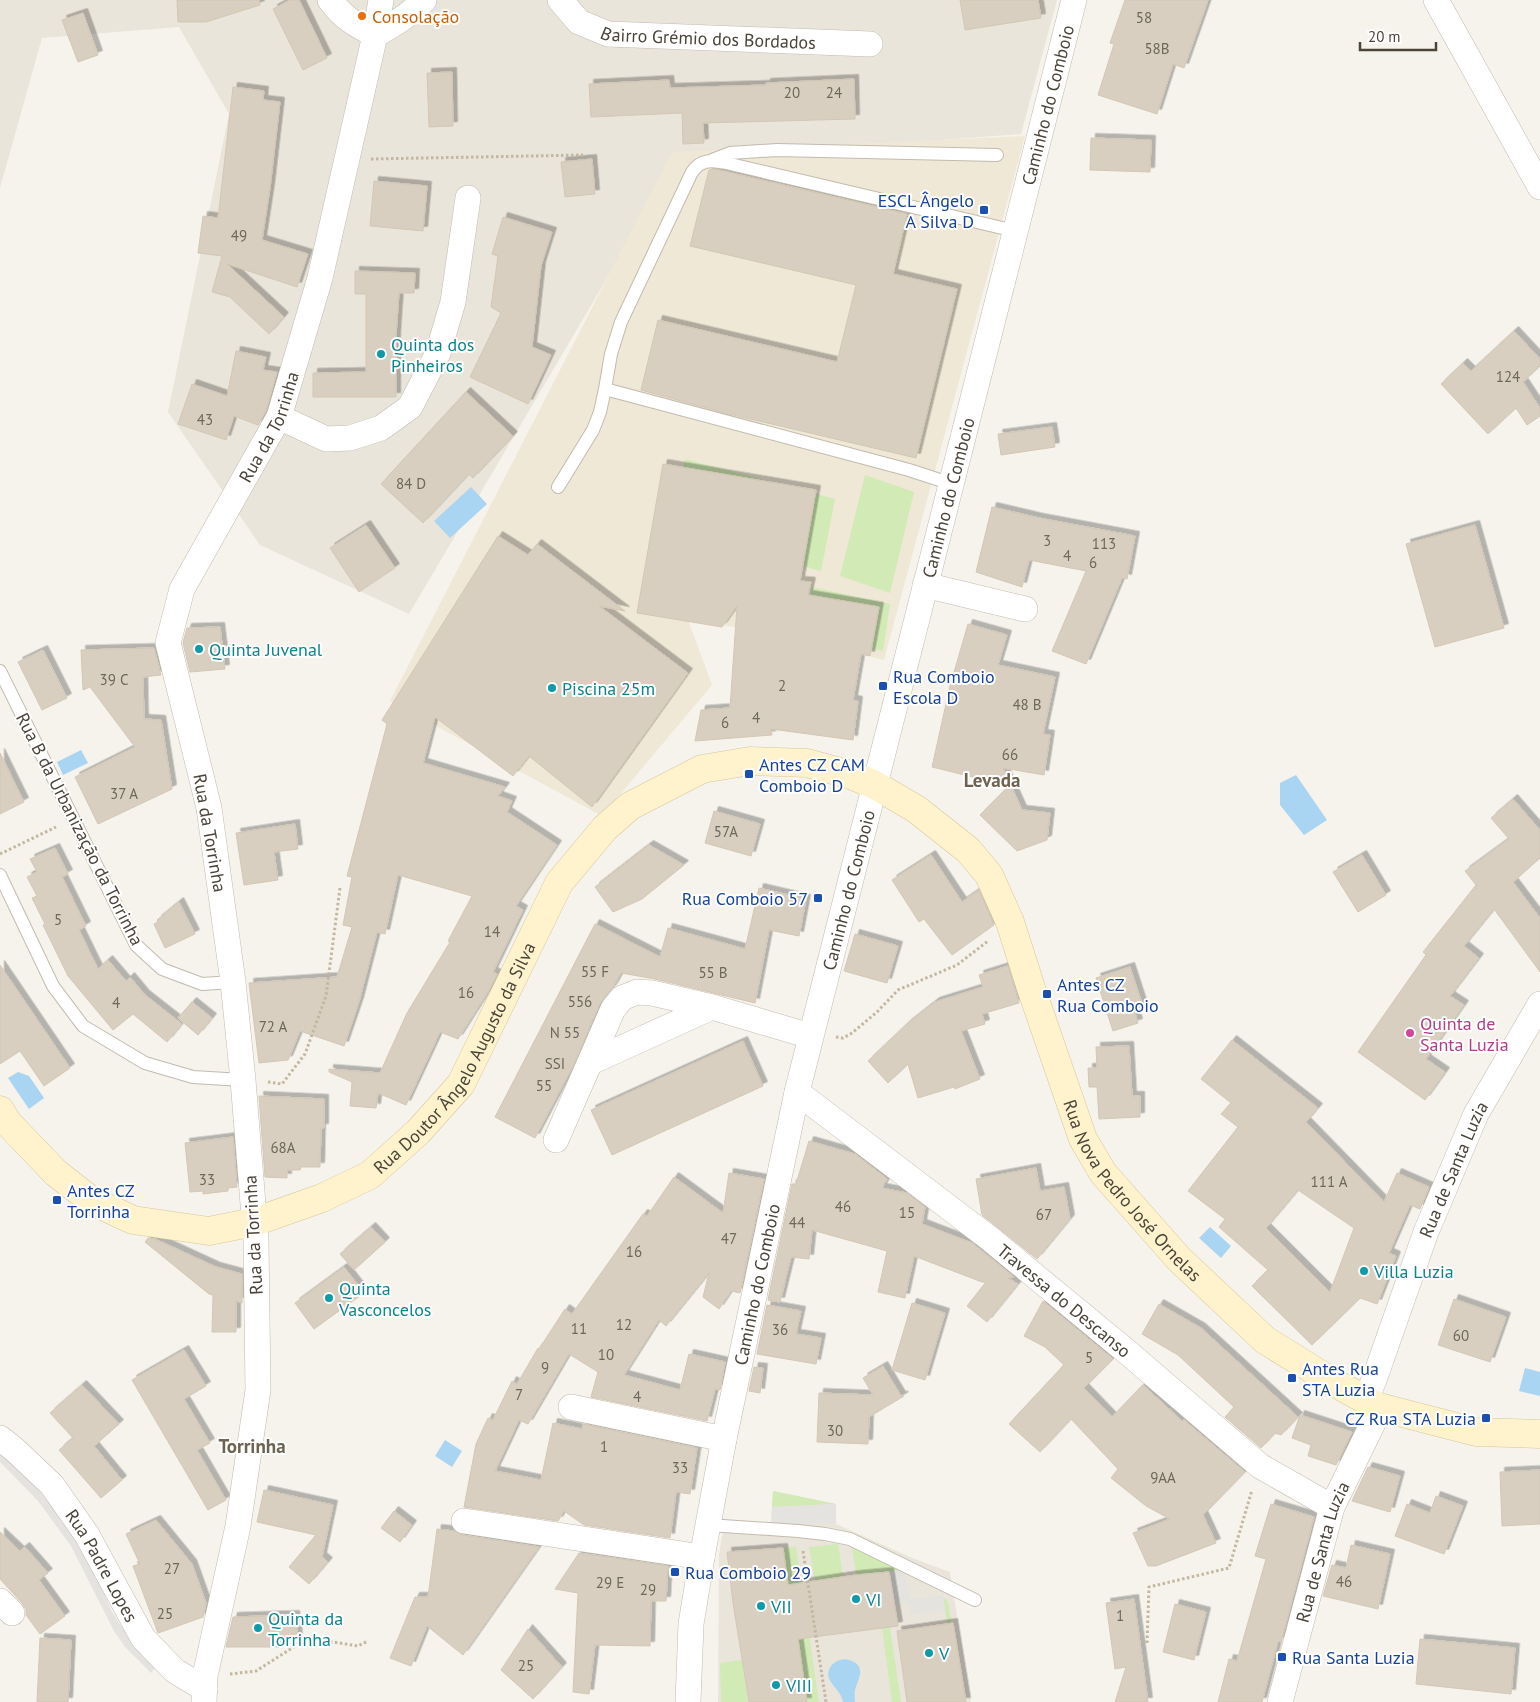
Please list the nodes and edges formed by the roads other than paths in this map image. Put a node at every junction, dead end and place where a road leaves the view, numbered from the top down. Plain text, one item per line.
1 (330, 0) edge
2 (381, 0) edge
3 (424, 0) edge
4 (560, 0) edge
5 (1074, 0) edge
6 (1436, 0) edge
7 (375, 35) junction
8 (870, 44) dead end
9 (997, 155) dead end
10 (712, 160) junction
11 (1540, 187) edge
12 (468, 198) dead end
13 (1015, 231) junction
14 (606, 389) junction
15 (279, 417) junction
16 (952, 484) junction
17 (558, 487) dead end
18 (925, 585) junction
19 (1025, 609) dead end
20 (0, 671) edge
21 (875, 785) junction
22 (0, 875) edge
23 (233, 982) junction
24 (1540, 1004) edge
25 (712, 1007) junction
26 (810, 1036) junction
27 (591, 1062) junction
28 (243, 1080) junction
29 (797, 1092) junction
30 (0, 1110) edge
31 (556, 1140) dead end
32 (254, 1222) junction
33 (1372, 1404) junction
34 (571, 1407) dead end
35 (1540, 1434) edge
36 (0, 1438) edge
37 (724, 1439) junction
38 (1332, 1507) junction
39 (464, 1521) dead end
40 (708, 1525) junction
41 (702, 1557) junction
42 (975, 1600) dead end
43 (204, 1689) edge
44 (688, 1702) edge
45 (1280, 1702) edge

1 - 7 street
2 - 7 street, Rua da Torrinha
3 - 7 street
4 - 8 street, Bairro Grémio dos Bordados
5 - 13 street, Caminho do Comboio
6 - 11 street
7 - 15 street, Rua da Torrinha
9 - 10 lane
10 - 13 lane
10 - 14 lane
12 - 15 street
13 - 16 street, Caminho do Comboio
14 - 16 lane
14 - 17 lane
15 - 23 street, Rua da Torrinha
16 - 18 street, Caminho do Comboio
18 - 19 street
18 - 21 street, Caminho do Comboio
20 - 23 lane, Rua B da Urbanização da Torrinha
21 - 26 street, Caminho do Comboio
21 - 32 street, Rua Doutor Ângelo Augusto da Silva
21 - 33 street, Rua Nova Pedro José Ornelas
22 - 28 lane
23 - 28 street, Rua da Torrinha
24 - 33 street, Rua de Santa Luzia
25 - 26 street
25 - 27 street
25 - 27 street
26 - 29 street, Caminho do Comboio
27 - 31 street
28 - 32 street, Rua da Torrinha
29 - 37 street, Caminho do Comboio
29 - 38 street, Travessa do Descanso
30 - 32 street, Rua Doutor Ângelo Augusto da Silva
32 - 43 street, Rua da Torrinha
33 - 35 street, Rua Nova Pedro José Ornelas
33 - 38 street, Rua de Santa Luzia
34 - 37 street
36 - 43 street, Rua Padre Lopes
37 - 40 street, Caminho do Comboio
38 - 45 street, Rua de Santa Luzia
39 - 41 street
40 - 41 street, Caminho do Comboio
40 - 42 lane
41 - 44 street, Caminho do Comboio

